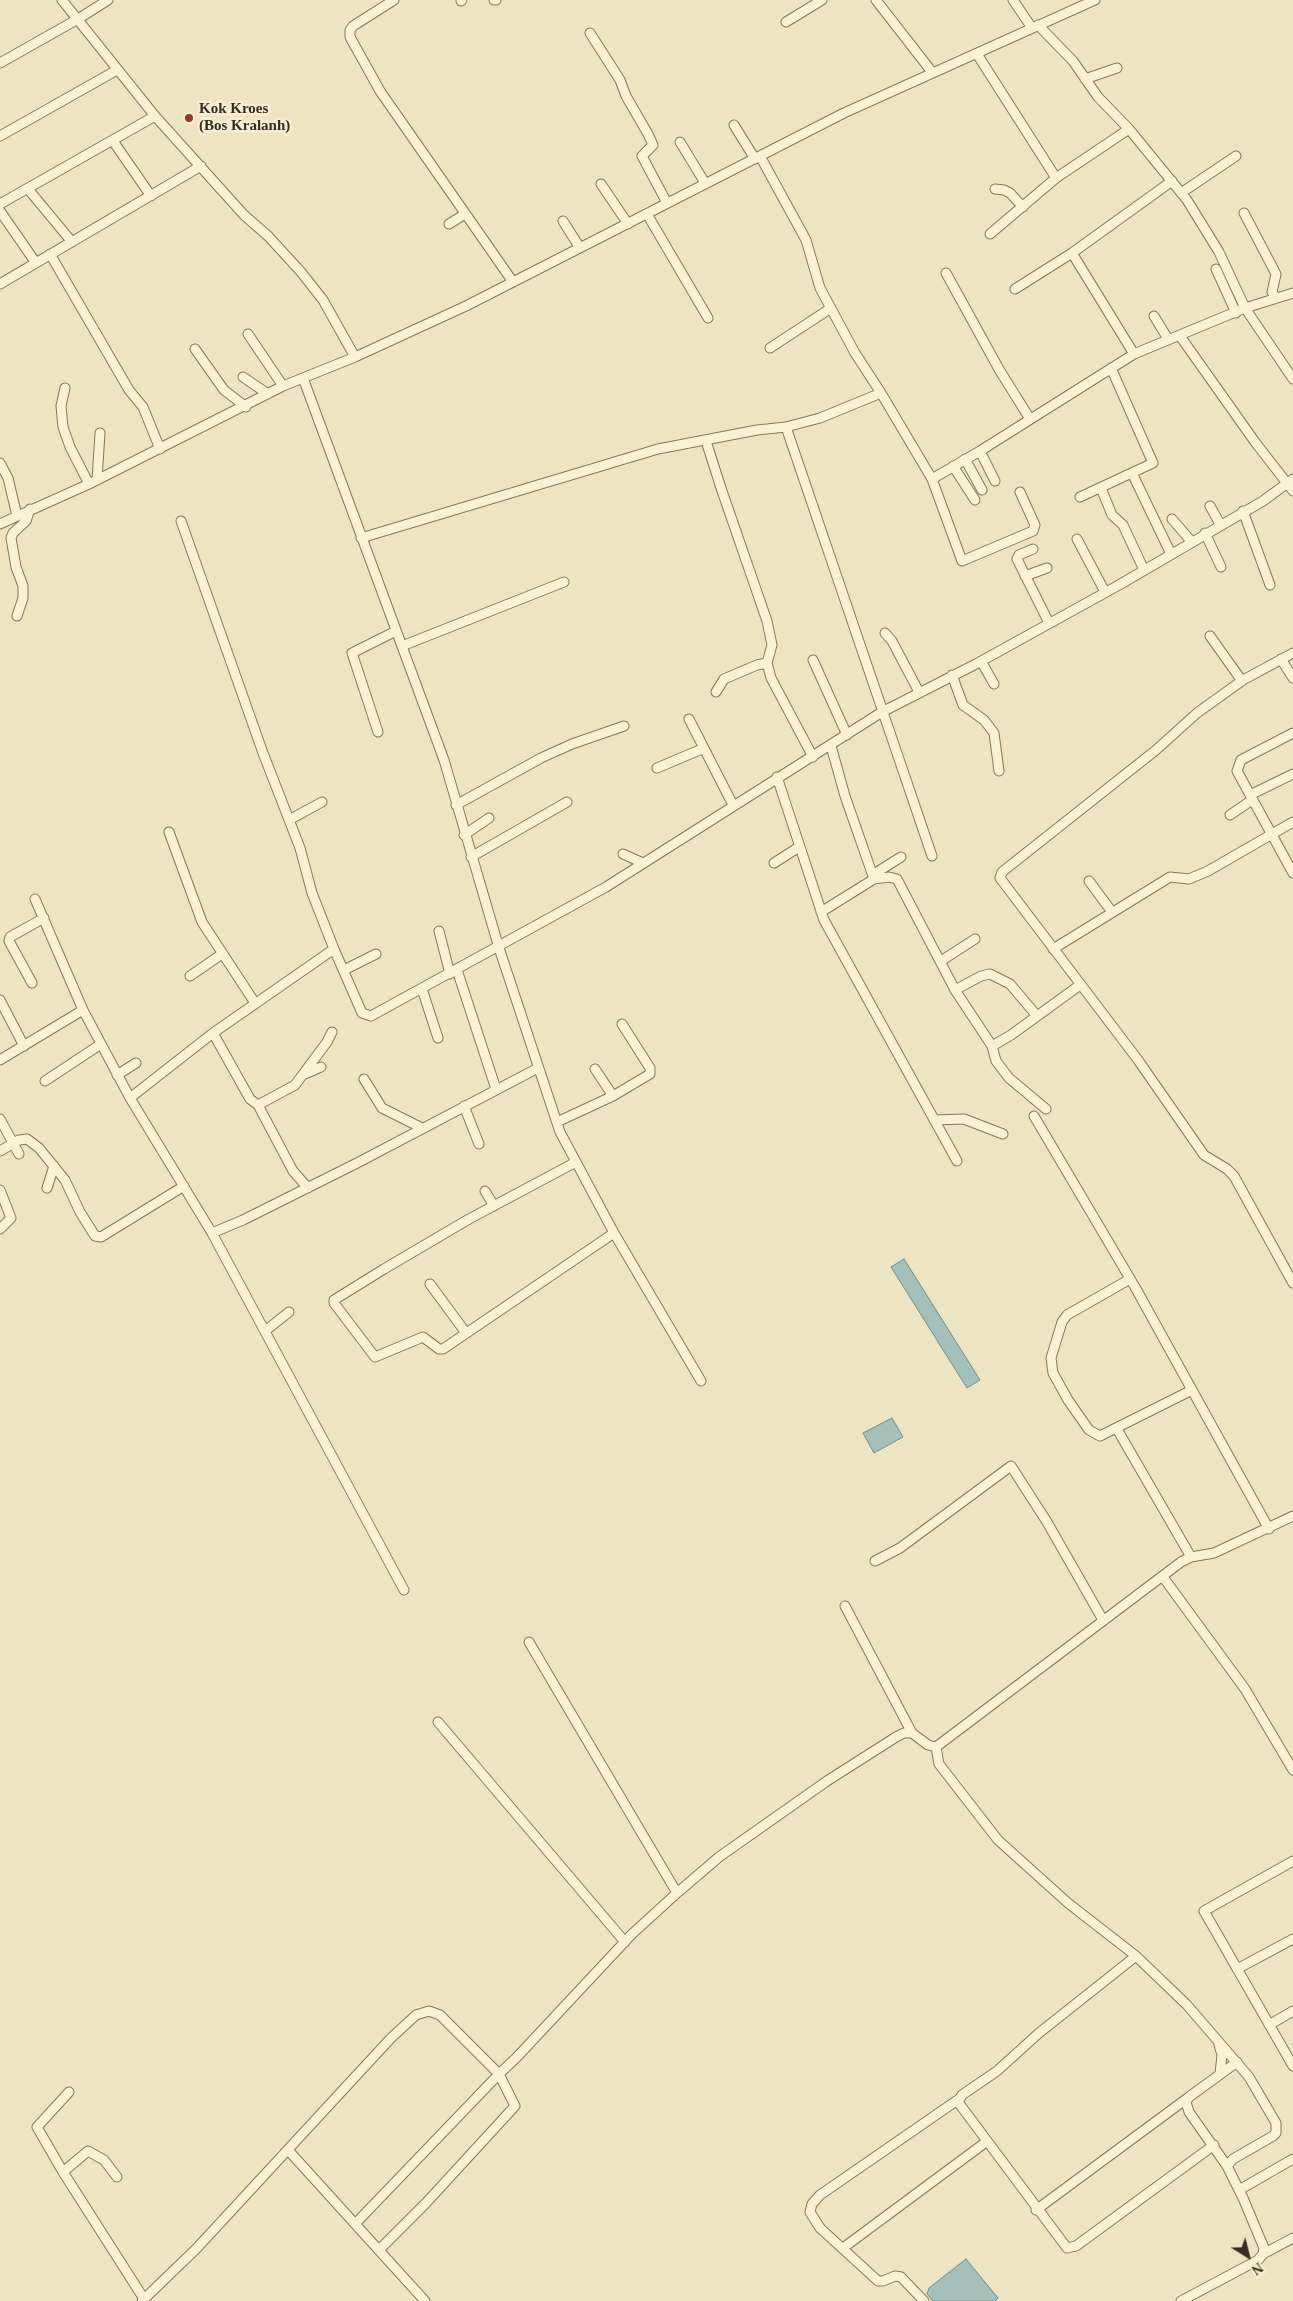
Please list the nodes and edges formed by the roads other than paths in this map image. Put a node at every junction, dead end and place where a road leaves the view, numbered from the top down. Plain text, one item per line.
1 (62, 0) edge
2 (108, 0) edge
3 (394, 0) edge
4 (876, 0) edge
5 (1013, 0) edge
6 (1095, 0) edge
7 (818, 1) edge
8 (78, 19) junction
9 (786, 22) dead end
10 (1035, 27) junction
11 (590, 33) dead end
12 (977, 54) junction
13 (0, 63) edge
14 (1117, 68) dead end
15 (117, 70) junction
16 (932, 72) junction
17 (1085, 79) junction
18 (154, 116) junction
19 (734, 126) dead end
20 (1129, 129) junction
21 (0, 136) edge
22 (114, 141) junction
23 (680, 142) dead end
24 (1236, 156) dead end
25 (757, 157) junction
26 (201, 166) junction
27 (1056, 178) junction
28 (1172, 181) junction
29 (705, 183) junction
30 (601, 184) dead end
31 (28, 189) junction
32 (995, 189) dead end
33 (1181, 193) junction
34 (151, 196) junction
35 (667, 203) junction
36 (0, 204) edge
37 (1023, 207) junction
38 (0, 211) edge
39 (1244, 213) dead end
40 (465, 214) junction
41 (647, 214) junction
42 (563, 221) dead end
43 (449, 224) dead end
44 (628, 224) junction
45 (990, 234) dead end
46 (72, 242) junction
47 (580, 248) junction
48 (1072, 253) junction
49 (50, 254) junction
50 (36, 263) junction
51 (1216, 269) dead end
52 (946, 273) dead end
53 (513, 282) junction
54 (0, 284) edge
55 (1015, 289) dead end
56 (1293, 293) edge
57 (1276, 298) junction
58 (831, 308) junction
59 (1245, 308) junction
60 (1236, 313) junction
61 (1154, 316) dead end
62 (708, 318) dead end
63 (248, 334) dead end
64 (1180, 336) junction
65 (1168, 339) junction
66 (770, 348) dead end
67 (195, 349) dead end
68 (1134, 354) junction
69 (355, 357) junction
70 (1111, 368) junction
71 (242, 376) dead end
72 (303, 378) junction
73 (1293, 379) edge
74 (283, 386) junction
75 (65, 388) dead end
76 (882, 393) junction
77 (268, 394) junction
78 (246, 407) junction
79 (1030, 419) junction
80 (786, 427) junction
81 (100, 433) dead end
82 (706, 440) junction
83 (160, 449) junction
84 (980, 451) junction
85 (965, 459) junction
86 (0, 463) edge
87 (953, 466) junction
88 (1132, 474) junction
89 (932, 479) junction
90 (995, 481) dead end
91 (93, 482) junction
92 (1291, 484) edge
93 (1101, 488) junction
94 (982, 490) dead end
95 (1020, 492) dead end
96 (1080, 497) dead end
97 (975, 500) dead end
98 (1210, 506) dead end
99 (30, 509) junction
100 (1243, 511) junction
101 (17, 516) junction
102 (1172, 519) dead end
103 (181, 521) dead end
104 (0, 524) edge
105 (1220, 524) junction
106 (1206, 533) junction
107 (361, 538) junction
108 (1077, 539) dead end
109 (1191, 542) junction
110 (1033, 549) dead end
111 (1171, 554) junction
112 (1221, 567) dead end
113 (1047, 568) dead end
114 (1144, 570) junction
115 (1025, 576) junction
116 (564, 582) dead end
117 (1270, 585) dead end
118 (1105, 592) junction
119 (17, 616) dead end
120 (1049, 623) junction
121 (396, 631) junction
122 (885, 633) dead end
123 (1210, 636) dead end
124 (402, 646) junction
125 (1293, 653) edge
126 (1281, 659) junction
127 (813, 660) dead end
128 (981, 661) junction
129 (767, 663) junction
130 (952, 675) junction
131 (1293, 678) edge
132 (1242, 682) junction
133 (994, 684) dead end
134 (716, 692) dead end
135 (919, 692) junction
136 (882, 712) junction
137 (689, 719) dead end
138 (624, 726) dead end
139 (378, 732) dead end
140 (1293, 733) edge
141 (847, 735) junction
142 (831, 746) junction
143 (702, 749) junction
144 (813, 757) junction
145 (657, 768) dead end
146 (999, 771) dead end
147 (1293, 774) edge
148 (777, 778) junction
149 (1251, 798) junction
150 (322, 802) dead end
151 (567, 802) dead end
152 (456, 805) junction
153 (733, 805) junction
154 (1230, 815) dead end
155 (489, 818) dead end
156 (289, 820) junction
157 (1293, 822) edge
158 (169, 832) dead end
159 (464, 834) junction
160 (1271, 834) junction
161 (799, 847) junction
162 (623, 854) dead end
163 (932, 856) dead end
164 (471, 857) junction
165 (901, 857) dead end
166 (774, 863) dead end
167 (643, 864) junction
168 (1293, 872) edge
169 (874, 877) junction
170 (1089, 880) dead end
171 (35, 899) dead end
172 (821, 912) junction
173 (1112, 912) junction
174 (44, 918) junction
175 (439, 931) dead end
176 (975, 939) dead end
177 (334, 948) junction
178 (498, 948) junction
179 (1053, 949) junction
180 (222, 954) junction
181 (376, 954) dead end
182 (941, 961) junction
183 (344, 970) junction
184 (454, 972) junction
185 (190, 976) dead end
186 (32, 983) dead end
187 (1080, 984) junction
188 (422, 989) junction
189 (955, 990) junction
190 (0, 1000) edge
191 (255, 1003) junction
192 (83, 1010) junction
193 (1037, 1016) junction
194 (622, 1024) dead end
195 (332, 1032) dead end
196 (214, 1033) junction
197 (438, 1038) dead end
198 (101, 1044) junction
199 (24, 1046) junction
200 (992, 1046) junction
201 (0, 1060) edge
202 (136, 1063) dead end
203 (321, 1067) dead end
204 (538, 1068) junction
205 (595, 1069) dead end
206 (304, 1074) junction
207 (118, 1075) junction
208 (364, 1079) dead end
209 (45, 1081) dead end
210 (496, 1089) junction
211 (613, 1096) junction
212 (130, 1098) junction
213 (258, 1105) junction
214 (464, 1106) junction
215 (1046, 1109) dead end
216 (1034, 1116) dead end
217 (0, 1119) edge
218 (934, 1120) junction
219 (557, 1122) junction
220 (422, 1128) junction
221 (1003, 1134) dead end
222 (13, 1143) junction
223 (479, 1144) dead end
224 (0, 1151) edge
225 (19, 1154) dead end
226 (957, 1161) dead end
227 (576, 1162) junction
228 (54, 1166) junction
229 (184, 1186) junction
230 (47, 1188) dead end
231 (308, 1188) junction
232 (0, 1190) edge
233 (485, 1190) dead end
234 (494, 1206) junction
235 (0, 1229) edge
236 (614, 1233) junction
237 (212, 1234) junction
238 (1290, 1271) edge
239 (1130, 1279) junction
240 (1293, 1283) edge
241 (430, 1284) dead end
242 (289, 1312) dead end
243 (264, 1331) junction
244 (466, 1333) junction
245 (701, 1381) dead end
246 (1192, 1390) junction
247 (1117, 1429) junction
248 (1292, 1518) edge
249 (1269, 1529) junction
250 (1191, 1557) junction
251 (875, 1561) dead end
252 (1163, 1577) junction
253 (404, 1590) dead end
254 (845, 1606) dead end
255 (1103, 1620) junction
256 (530, 1642) dead end
257 (438, 1722) dead end
258 (912, 1733) junction
259 (936, 1747) junction
260 (1293, 1770) edge
261 (1293, 1861) edge
262 (677, 1893) junction
263 (1293, 1939) edge
264 (625, 1942) junction
265 (1136, 1956) junction
266 (1237, 1969) junction
267 (1293, 2011) edge
268 (1269, 2025) junction
269 (1218, 2043) junction
270 (1237, 2062) junction
271 (1293, 2066) edge
272 (499, 2074) junction
273 (1220, 2074) junction
274 (69, 2092) dead end
275 (1189, 2098) junction
276 (959, 2099) junction
277 (986, 2142) junction
278 (1214, 2145) junction
279 (288, 2150) junction
280 (1293, 2159) edge
281 (1227, 2166) junction
282 (63, 2172) junction
283 (117, 2177) dead end
284 (1239, 2190) junction
285 (1036, 2210) junction
286 (355, 2224) junction
287 (1293, 2238) edge
288 (843, 2248) junction
289 (379, 2250) junction
290 (1263, 2254) junction
291 (143, 2300) edge
292 (425, 2301) edge
293 (924, 2301) edge
294 (1181, 2301) edge

1 - 8 street
2 - 8 street
3 - 40 street
4 - 16 street
5 - 10 street
6 - 10 street
7 - 9 street
8 - 13 street
8 - 15 street
10 - 12 street
10 - 17 street
11 - 35 street
12 - 16 street
12 - 27 street
14 - 17 street
15 - 18 street
15 - 21 street
16 - 25 street
17 - 20 street
18 - 22 street
18 - 26 street
19 - 25 street
20 - 27 street
20 - 28 street
22 - 31 street
22 - 34 street
23 - 29 street
24 - 33 street
25 - 29 street
25 - 58 street
26 - 34 street
26 - 69 street
27 - 37 street
28 - 33 street
28 - 48 street
29 - 35 street
30 - 44 street
31 - 36 street
31 - 46 street
32 - 37 street
33 - 59 street
34 - 46 street
35 - 41 street
37 - 45 street
38 - 50 street
39 - 57 street
40 - 43 street
40 - 53 street
41 - 44 street
41 - 62 street
42 - 47 street
44 - 47 street
46 - 49 street
47 - 53 street
48 - 55 street
48 - 68 street
49 - 50 street
49 - 83 street
50 - 54 street
51 - 60 street
52 - 79 street
53 - 69 street
56 - 57 street
57 - 59 street
58 - 66 street
58 - 76 street
59 - 60 street
59 - 73 street
60 - 64 street
61 - 65 street
63 - 74 street
64 - 65 street
64 - 92 street
65 - 68 street
67 - 78 street
68 - 70 street
69 - 72 street
70 - 79 street
70 - 88 street
71 - 77 street
72 - 74 street
72 - 107 street
74 - 77 street
75 - 91 street
76 - 80 street
76 - 89 street
77 - 78 street
78 - 83 street
79 - 84 street
80 - 82 street
80 - 136 street
81 - 91 street
82 - 107 street
82 - 129 street
83 - 91 street
84 - 85 street
84 - 90 street
85 - 87 street
85 - 94 street
86 - 101 street
87 - 89 street
87 - 97 street
88 - 93 street
88 - 111 street
89 - 95 street
91 - 99 street
92 - 100 street
93 - 96 street
93 - 114 street
98 - 105 street
99 - 101 street
99 - 119 street
100 - 105 street
100 - 117 street
101 - 104 street
102 - 109 street
103 - 156 street
105 - 106 street
106 - 109 street
106 - 112 street
107 - 121 street
108 - 118 street
109 - 111 street
110 - 115 street
111 - 114 street
113 - 115 street
114 - 118 street
115 - 120 street
116 - 124 street
118 - 120 street
120 - 128 street
121 - 124 street
121 - 139 street
122 - 135 street
123 - 132 street
124 - 152 street
125 - 126 street
126 - 131 street
126 - 132 street
127 - 141 street
128 - 130 street
128 - 133 street
129 - 134 street
129 - 144 street
130 - 135 street
130 - 146 street
132 - 179 street
135 - 136 street
136 - 141 street
136 - 163 street
137 - 143 street
138 - 152 street
140 - 149 street
141 - 142 street
142 - 144 street
142 - 169 street
143 - 145 street
143 - 153 street
144 - 148 street
147 - 149 street
148 - 153 street
148 - 161 street
149 - 154 street
149 - 160 street
150 - 156 street
151 - 164 street
152 - 159 street
153 - 167 street
155 - 159 street
156 - 177 street
157 - 160 street
158 - 180 street
159 - 164 street
160 - 168 street
160 - 173 street
161 - 166 street
161 - 172 street
162 - 167 street
164 - 178 street
165 - 169 street
167 - 178 street
169 - 172 street
169 - 182 street
170 - 173 street
171 - 174 street
172 - 218 street
173 - 179 street
174 - 186 street
174 - 192 street
175 - 184 street
176 - 182 street
177 - 183 street
177 - 191 street
178 - 184 street
178 - 204 street
179 - 187 street
180 - 185 street
180 - 191 street
181 - 183 street
182 - 189 street
183 - 188 street
184 - 188 street
184 - 210 street
187 - 193 street
187 - 238 street
188 - 197 street
189 - 193 street
189 - 200 street
190 - 199 street
191 - 196 street
192 - 198 street
192 - 199 street
193 - 200 street
194 - 211 street
195 - 206 street
196 - 212 street
196 - 213 street
198 - 207 street
198 - 209 street
199 - 201 street
200 - 215 street
202 - 207 street
203 - 206 street
204 - 210 street
204 - 219 street
205 - 211 street
206 - 213 street
207 - 212 street
208 - 220 street
210 - 214 street
211 - 219 street
212 - 229 street
213 - 231 street
214 - 220 street
214 - 223 street
216 - 239 street
217 - 222 street
218 - 221 street
218 - 226 street
219 - 227 street
220 - 231 street
222 - 224 street
222 - 225 street
222 - 228 street
227 - 234 street
227 - 236 street
228 - 229 street
228 - 230 street
229 - 237 street
231 - 237 street
232 - 235 street
233 - 234 street
234 - 244 street
236 - 244 street
236 - 245 street
237 - 243 street
238 - 240 street
239 - 246 street
239 - 247 street
241 - 244 street
242 - 243 street
243 - 253 street
246 - 247 street
246 - 249 street
247 - 250 street
248 - 249 street
249 - 250 street
250 - 252 street
251 - 255 street
252 - 255 street
252 - 260 street
254 - 258 street
255 - 259 street
256 - 262 street
257 - 264 street
258 - 259 street
258 - 262 street
259 - 265 street
261 - 266 street
262 - 264 street
263 - 266 street
264 - 272 street
265 - 269 street
265 - 276 street
266 - 268 street
267 - 268 street
268 - 271 street
269 - 270 street
269 - 273 street
270 - 273 street
270 - 281 street
272 - 279 street
272 - 286 street
272 - 289 street
273 - 275 street
274 - 282 street
275 - 278 street
275 - 285 street
276 - 277 street
276 - 288 street
277 - 285 street
277 - 288 street
278 - 281 street
278 - 285 street
279 - 286 street
279 - 291 street
280 - 284 street
281 - 284 street
282 - 283 street
282 - 291 street
284 - 290 street
286 - 289 street
287 - 290 street
288 - 293 street
289 - 292 street
290 - 294 street

